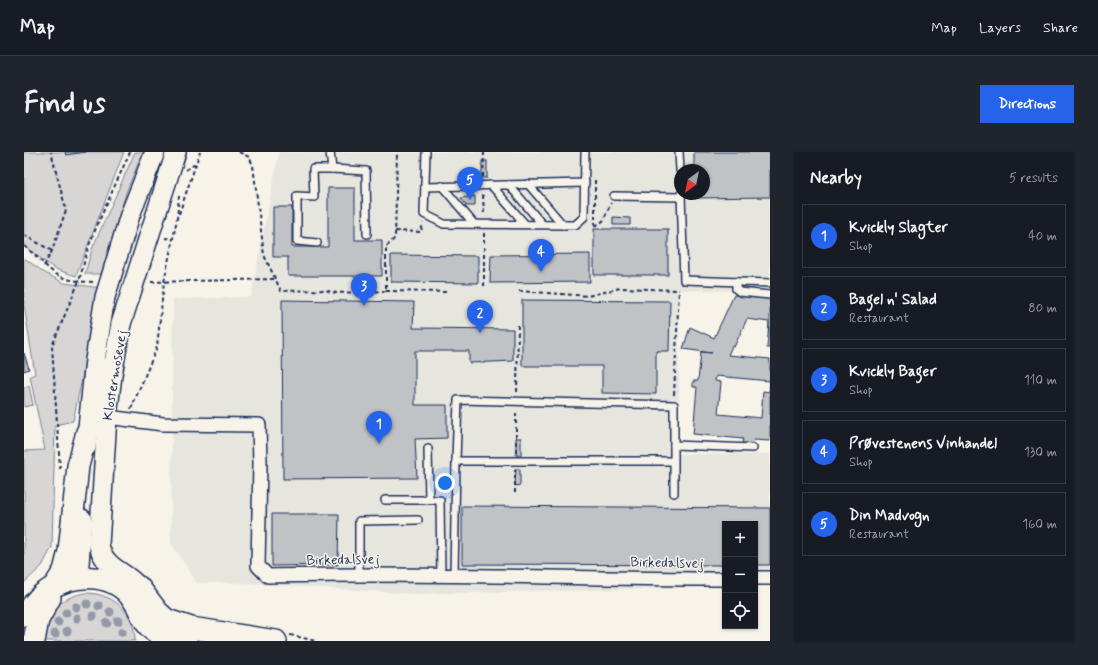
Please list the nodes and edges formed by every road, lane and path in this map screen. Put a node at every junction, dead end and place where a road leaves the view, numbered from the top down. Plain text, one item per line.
1 (51, 152) edge
2 (130, 152) edge
3 (156, 152) edge
4 (176, 152) edge
5 (200, 152) edge
6 (239, 152) edge
7 (330, 152) edge
8 (397, 152) edge
9 (426, 152) edge
10 (585, 152) edge
11 (680, 152) edge
12 (680, 164) edge
13 (332, 169) junction
14 (595, 174) dead end
15 (585, 183) junction
16 (528, 184) junction
17 (491, 185) junction
18 (509, 185) junction
19 (442, 186) junction
20 (425, 187) junction
21 (674, 195) edge
22 (614, 196) joint
23 (681, 200) edge
24 (424, 214) junction
25 (474, 224) junction
26 (525, 224) junction
27 (542, 224) junction
28 (563, 225) junction
29 (395, 231) junction
30 (367, 234) dead end
31 (24, 235) edge
32 (166, 238) dead end
33 (173, 239) junction
34 (317, 243) dead end
35 (24, 246) edge
36 (52, 251) junction
37 (44, 266) junction
38 (275, 279) junction
39 (684, 280) junction
40 (79, 281) junction
41 (94, 282) dead end
42 (146, 282) dead end
43 (164, 282) junction
44 (736, 282) junction
45 (770, 283) edge
46 (679, 290) junction
47 (386, 291) junction
48 (519, 291) dead end
49 (449, 292) dead end
50 (770, 295) edge
51 (674, 405) junction
52 (106, 417) junction
53 (126, 420) junction
54 (86, 432) joint
55 (674, 445) junction
56 (753, 448) dead end
57 (428, 449) dead end
58 (456, 461) junction
59 (674, 461) junction
60 (60, 476) dead end
61 (674, 492) dead end
62 (385, 500) dead end
63 (429, 500) junction
64 (418, 520) dead end
65 (359, 574) junction
66 (448, 576) junction
67 (758, 578) edge
68 (770, 578) edge
69 (722, 579) edge
70 (64, 582) junction
71 (139, 587) junction
72 (24, 616) edge
73 (145, 631) edge
74 (34, 641) edge
75 (186, 641) edge
76 (276, 641) edge

1 - 36 path
2 - 40 path
3 - 54 main road, Klostermosevej
4 - 52 main road, Klostermosevej
5 - 33 path
6 - 38 path
7 - 13 lane
8 - 29 path
9 - 20 lane
10 - 15 lane
11 - 12 lane
13 - 30 lane
13 - 34 lane
14 - 22 path
15 - 16 lane
15 - 28 lane
16 - 18 lane
16 - 28 lane
17 - 18 lane
17 - 19 lane
17 - 26 lane
18 - 27 lane
19 - 20 lane
19 - 25 lane
20 - 24 lane
21 - 22 lane
23 - 39 lane
24 - 25 lane
24 - 29 path
25 - 26 lane
26 - 27 lane
27 - 28 lane
29 - 47 path
31 - 36 path
32 - 33 path
33 - 43 path
35 - 37 path
36 - 37 path
37 - 40 path
38 - 43 path
38 - 47 path
39 - 44 lane
39 - 46 path
40 - 41 path
40 - 60 path
42 - 43 path
43 - 53 path
44 - 45 lane
44 - 50 lane
46 - 48 path
46 - 51 path
47 - 49 path
51 - 55 lane
51 - 58 lane
52 - 53 street, Birkedalsvej
52 - 71 main road, Klostermosevej
53 - 65 street, Birkedalsvej
54 - 70 main road
55 - 56 lane
55 - 59 lane
57 - 63 lane
58 - 59 lane
58 - 66 lane
59 - 61 lane
62 - 63 lane
63 - 66 lane
64 - 65 lane
65 - 66 street, Birkedalsvej
66 - 69 street, Birkedalsvej
67 - 68 street
70 - 72 main road
70 - 73 main road
70 - 74 main road
71 - 73 main road
71 - 76 main road
73 - 75 main road

